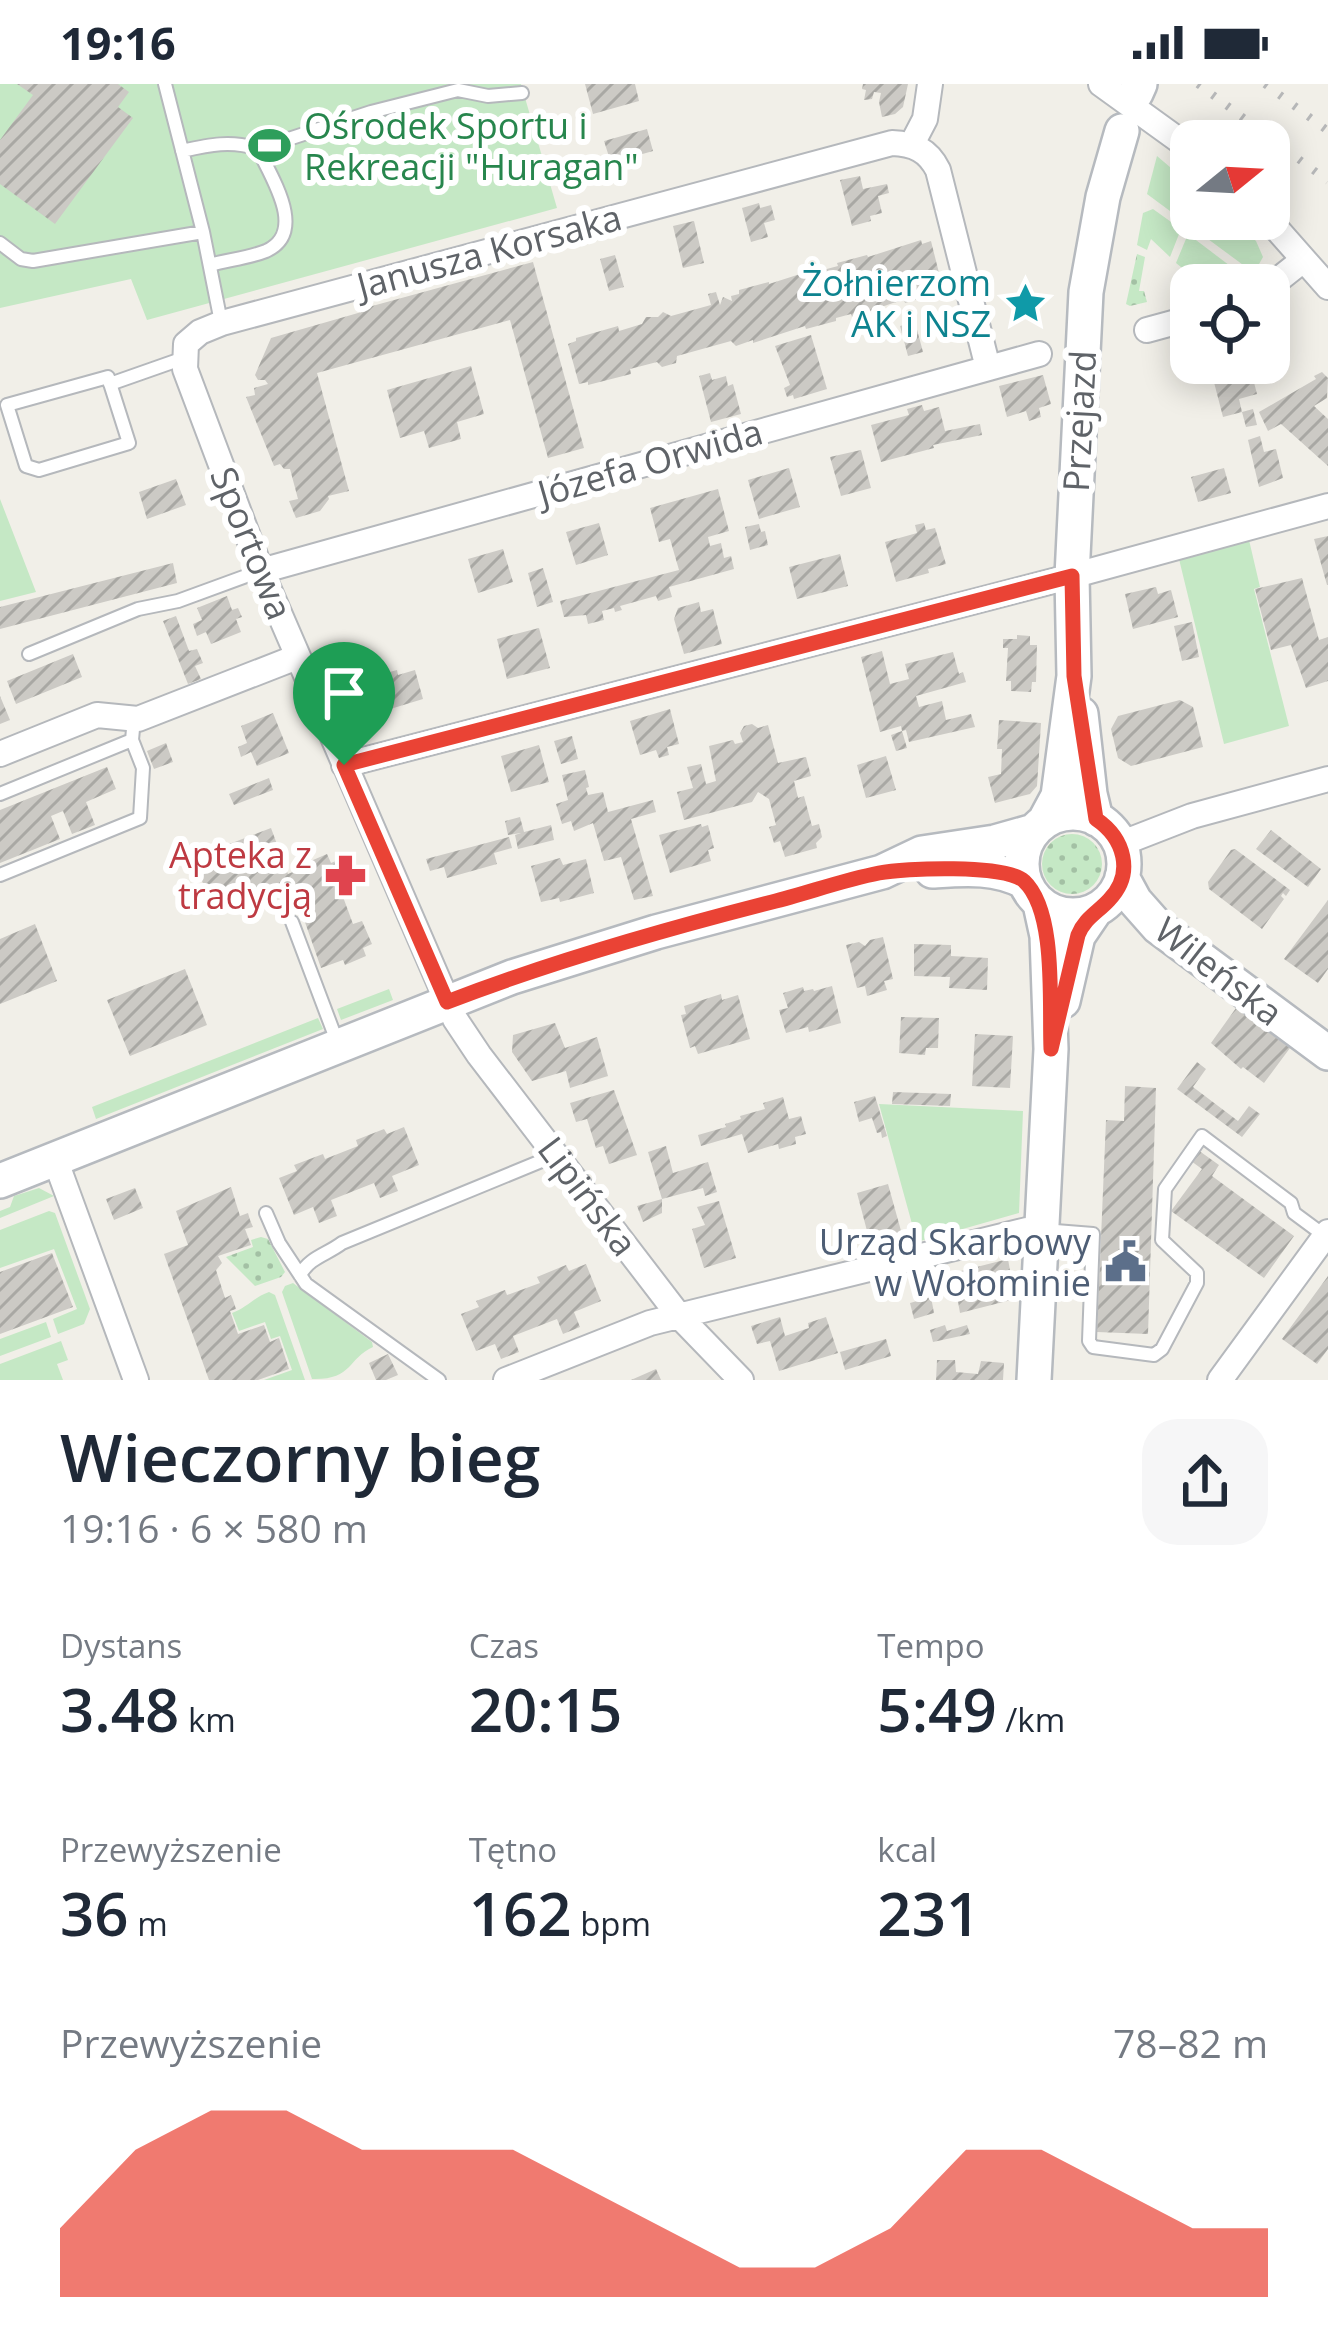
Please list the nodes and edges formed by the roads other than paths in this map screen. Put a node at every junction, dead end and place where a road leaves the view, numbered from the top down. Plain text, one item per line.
1 (165, 84) edge
2 (930, 84) edge
3 (1101, 84) edge
4 (522, 93) dead end
5 (1122, 131) dead end
6 (1170, 134) edge
7 (912, 144) junction
8 (258, 149) junction
9 (182, 151) junction
10 (202, 232) junction
11 (1286, 240) edge
12 (0, 243) edge
13 (1304, 260) junction
14 (209, 265) junction
15 (1290, 270) edge
16 (1328, 287) edge
17 (222, 323) junction
18 (1170, 324) edge
19 (1147, 330) dead end
20 (185, 351) junction
21 (1039, 354) dead end
22 (988, 368) junction
23 (110, 384) junction
24 (1328, 506) edge
25 (261, 571) junction
26 (1072, 576) junction
27 (29, 654) dead end
28 (297, 657) junction
29 (1074, 676) junction
30 (133, 729) junction
31 (0, 754) edge
32 (344, 765) junction
33 (1328, 779) edge
34 (0, 794) edge
35 (1096, 819) junction
36 (1039, 826) junction
37 (1121, 861) junction
38 (882, 872) junction
39 (0, 875) edge
40 (1033, 892) junction
41 (1095, 911) junction
42 (292, 922) dead end
43 (447, 1002) junction
44 (339, 1046) junction
45 (1051, 1049) junction
46 (1328, 1053) edge
47 (557, 1154) junction
48 (55, 1159) junction
49 (0, 1181) edge
50 (266, 1213) dead end
51 (1042, 1230) junction
52 (1327, 1234) edge
53 (300, 1275) junction
54 (680, 1317) junction
55 (136, 1380) edge
56 (439, 1380) edge
57 (506, 1380) edge
58 (741, 1380) edge
59 (1034, 1380) edge
60 (1220, 1380) edge

1 - 9 lane
2 - 7 street
3 - 6 street
4 - 8 lane
5 - 26 street, Przejazd
7 - 17 street, Janusza Korsaka
7 - 22 street
8 - 9 lane
8 - 14 lane
9 - 10 lane
10 - 12 lane
10 - 14 lane
11 - 13 street
13 - 15 street
13 - 16 street
14 - 17 lane
17 - 20 street, Janusza Korsaka
18 - 19 street
20 - 23 lane
20 - 25 street, Sportowa
21 - 22 street, Józefa Orwida
22 - 25 street, Józefa Orwida
23 - 23 lane
24 - 26 street
25 - 27 lane
25 - 28 street, Sportowa
26 - 29 street, Przejazd
26 - 32 street
28 - 30 street
28 - 32 street, Sportowa
29 - 35 street, Przejazd
29 - 36 street, Przejazd
30 - 31 street
30 - 34 lane
30 - 39 lane
32 - 43 street, Sportowa
33 - 37 street
35 - 36 street
35 - 37 street
36 - 38 street
36 - 40 street
37 - 41 street
37 - 46 street, Wileńska
38 - 40 street
38 - 43 street
40 - 41 street
40 - 45 street
41 - 45 street
42 - 44 lane
43 - 44 street
43 - 47 street, Lipińska
44 - 48 street
45 - 51 street
47 - 53 lane
47 - 54 street, Lipińska
48 - 49 street
48 - 55 street
50 - 53 lane
51 - 52 lane
51 - 54 street
51 - 59 street
52 - 60 street
53 - 56 lane
54 - 57 street
54 - 58 street, Lipińska

